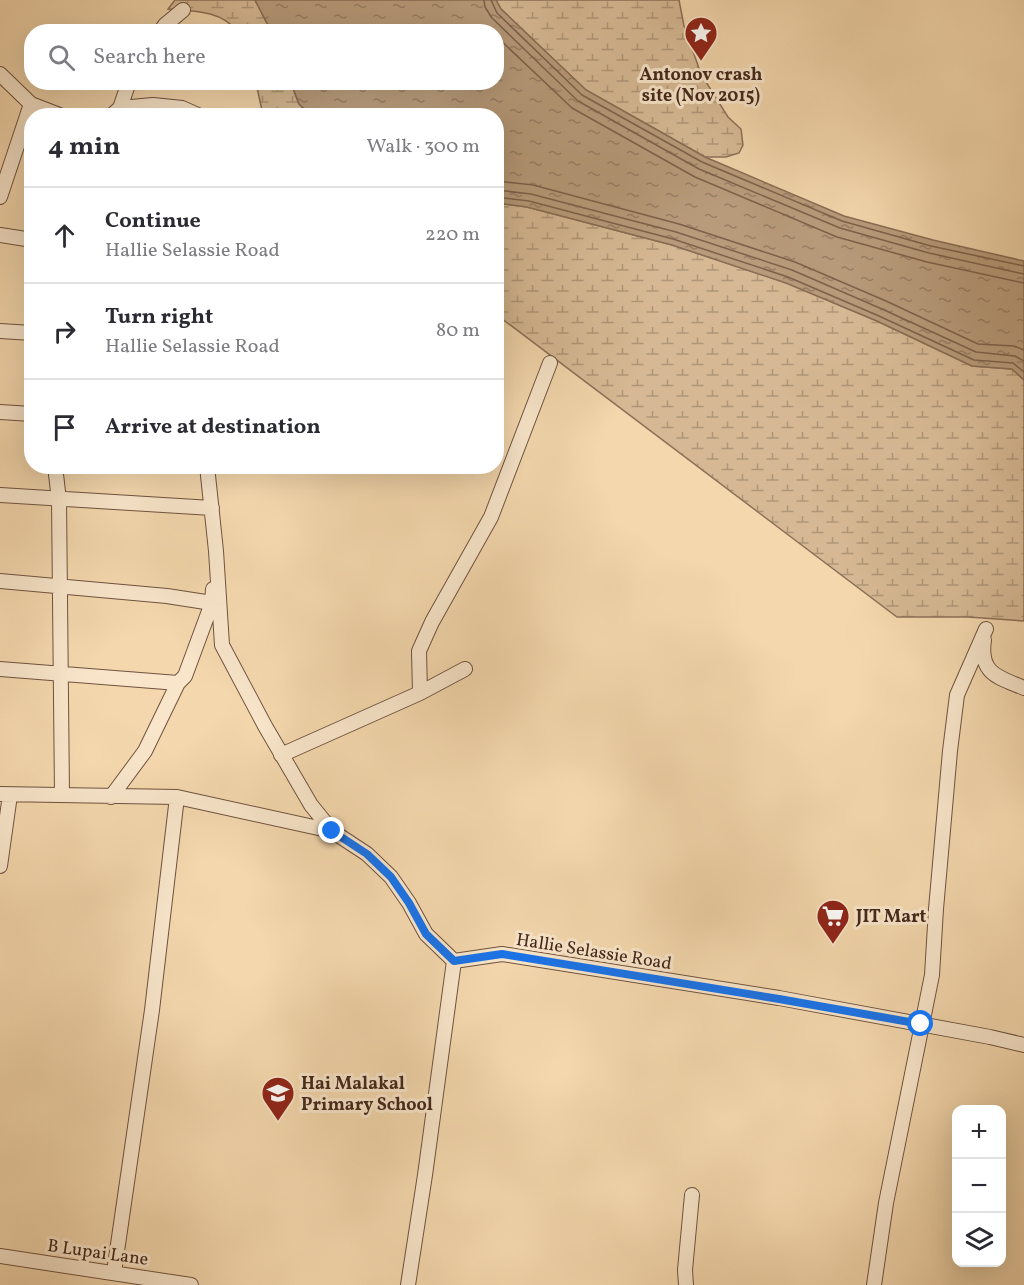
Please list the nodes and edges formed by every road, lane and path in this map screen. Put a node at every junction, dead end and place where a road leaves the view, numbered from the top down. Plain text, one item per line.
1 (183, 9) dead end
2 (166, 24) edge
3 (0, 74) edge
4 (126, 90) edge
5 (31, 104) junction
6 (30, 108) edge
7 (41, 108) edge
8 (118, 108) edge
9 (137, 108) edge
10 (182, 108) edge
11 (24, 125) edge
12 (0, 197) edge
13 (0, 235) edge
14 (24, 239) edge
15 (0, 331) edge
16 (24, 332) edge
17 (550, 363) dead end
18 (0, 412) edge
19 (24, 414) edge
20 (56, 474) edge
21 (208, 474) edge
22 (0, 495) edge
23 (58, 500) junction
24 (212, 508) junction
25 (216, 551) junction
26 (0, 580) edge
27 (60, 586) junction
28 (212, 603) junction
29 (0, 669) edge
30 (465, 669) dead end
31 (60, 674) junction
32 (178, 682) junction
33 (1024, 688) edge
34 (420, 693) junction
35 (281, 755) junction
36 (5, 794) edge
37 (62, 795) junction
38 (111, 797) junction
39 (177, 797) junction
40 (332, 831) junction
41 (0, 866) edge
42 (454, 961) junction
43 (921, 1024) junction
44 (1024, 1045) edge
45 (692, 1195) dead end
46 (0, 1256) edge
47 (114, 1272) junction
48 (175, 1283) edge
49 (191, 1285) edge
50 (408, 1285) edge
51 (686, 1285) edge
52 (874, 1285) edge

1 - 2 street
3 - 5 street
4 - 8 street
5 - 6 street
5 - 7 street
9 - 10 street
11 - 12 street
13 - 14 street
15 - 16 street
17 - 34 street
18 - 19 street
20 - 23 street
21 - 24 street
22 - 23 street
23 - 24 street
23 - 27 street
24 - 25 street
25 - 28 street
25 - 35 street
26 - 27 street
27 - 28 street
27 - 31 street
28 - 32 street
29 - 31 street
30 - 34 street
31 - 32 street
31 - 37 street
32 - 38 street
33 - 43 street
34 - 35 street
35 - 40 street
36 - 37 street
36 - 41 street
37 - 38 street
38 - 39 street
39 - 40 street
39 - 47 street
40 - 42 street
42 - 43 street, Hallie Selassie Road
42 - 50 street
43 - 44 street, Hallie Selassie Road
43 - 52 street
45 - 51 street
46 - 47 street, B Lupai Lane
47 - 48 street, B Lupai Lane
48 - 49 street, B Lupai Lane

